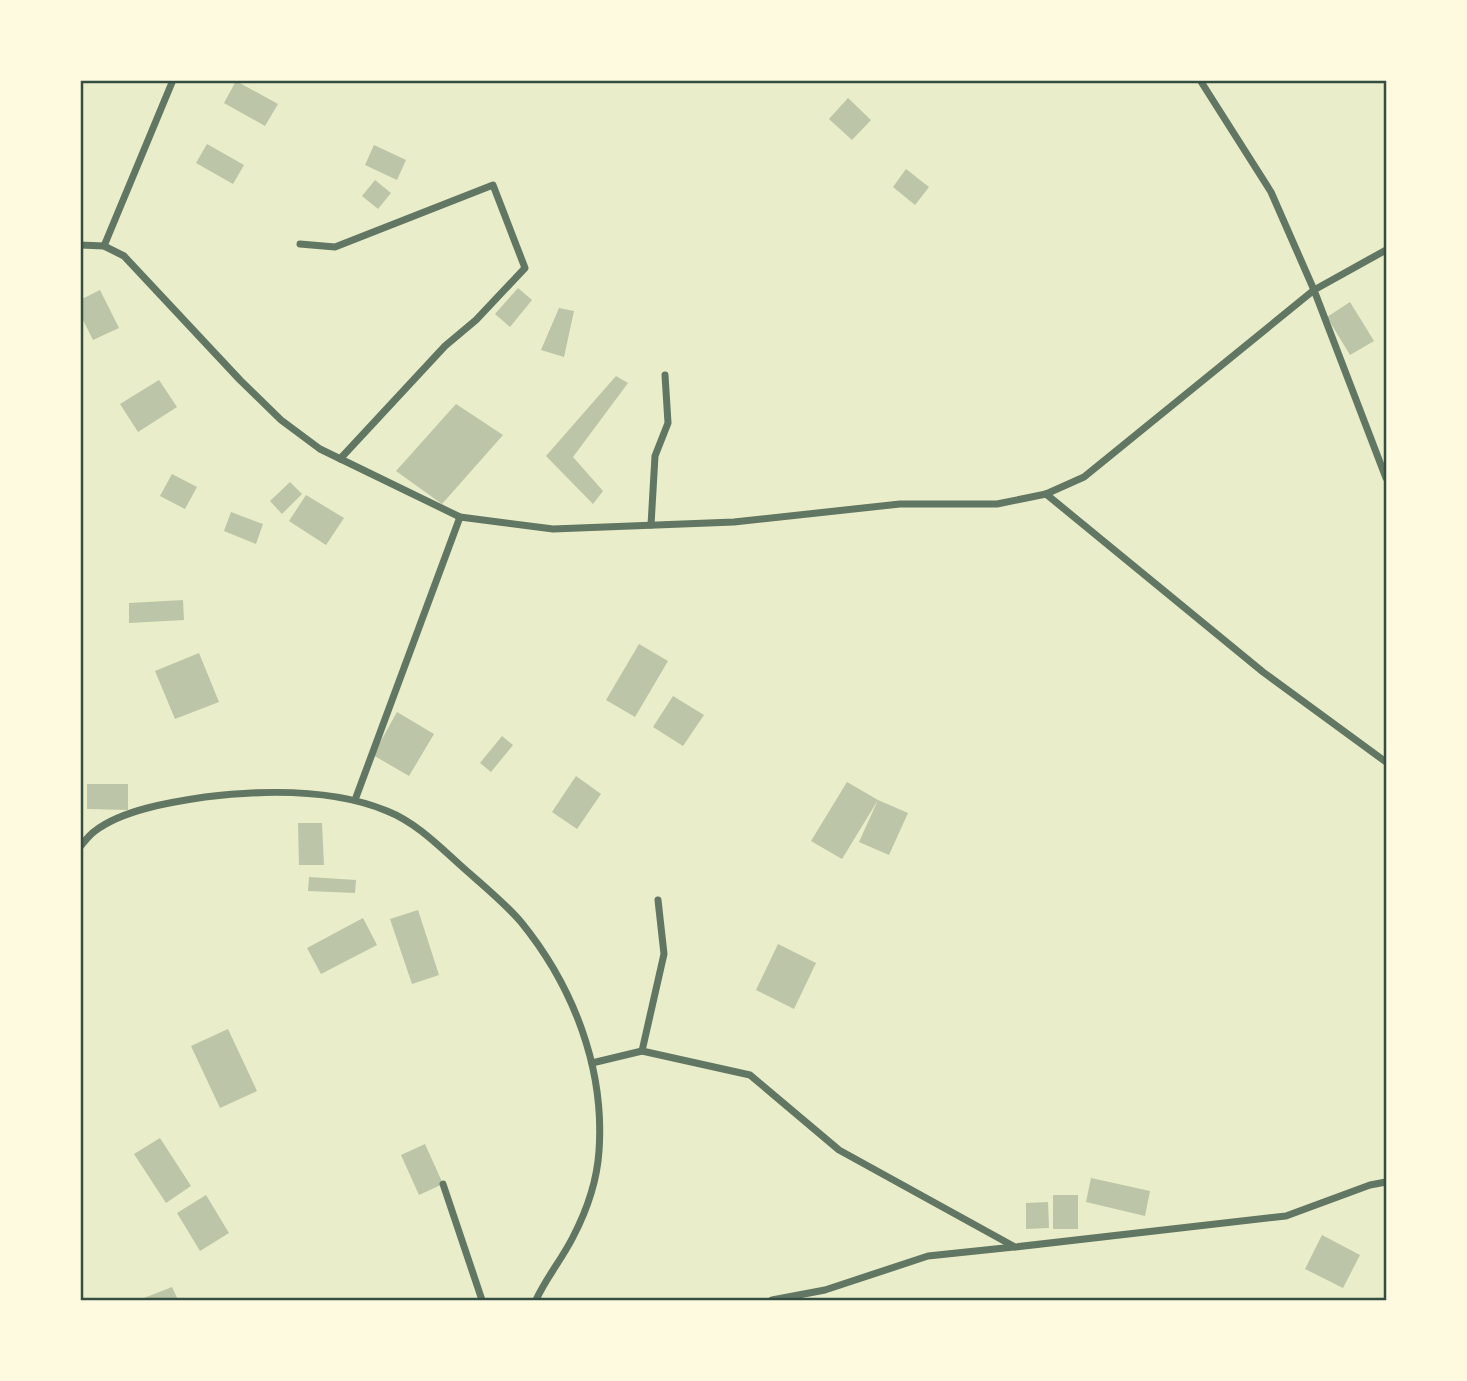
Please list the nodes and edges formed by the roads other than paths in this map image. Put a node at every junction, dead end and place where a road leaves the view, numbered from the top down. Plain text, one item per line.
1 (173, 80) edge
2 (1200, 80) edge
3 (300, 244) dead end
4 (80, 245) edge
5 (104, 246) junction
6 (1387, 250) edge
7 (1314, 290) junction
8 (665, 374) dead end
9 (340, 459) junction
10 (1387, 478) edge
11 (1046, 494) junction
12 (460, 517) junction
13 (652, 525) junction
14 (1387, 762) edge
15 (355, 800) junction
16 (80, 846) edge
17 (658, 900) dead end
18 (642, 1051) junction
19 (592, 1063) junction
20 (1387, 1182) edge
21 (443, 1184) dead end
22 (1015, 1247) junction
23 (482, 1300) edge
24 (536, 1300) edge
25 (772, 1300) edge

1 - 5 street
2 - 7 street
3 - 9 street
4 - 5 street
5 - 9 street
6 - 7 street
7 - 10 street
7 - 11 street
8 - 13 street
9 - 12 street
11 - 13 street
11 - 14 street
12 - 13 street
12 - 15 street
15 - 16 street
15 - 19 street
17 - 18 street
18 - 19 street
18 - 22 street
19 - 24 street
20 - 22 street
21 - 23 street
22 - 25 street

